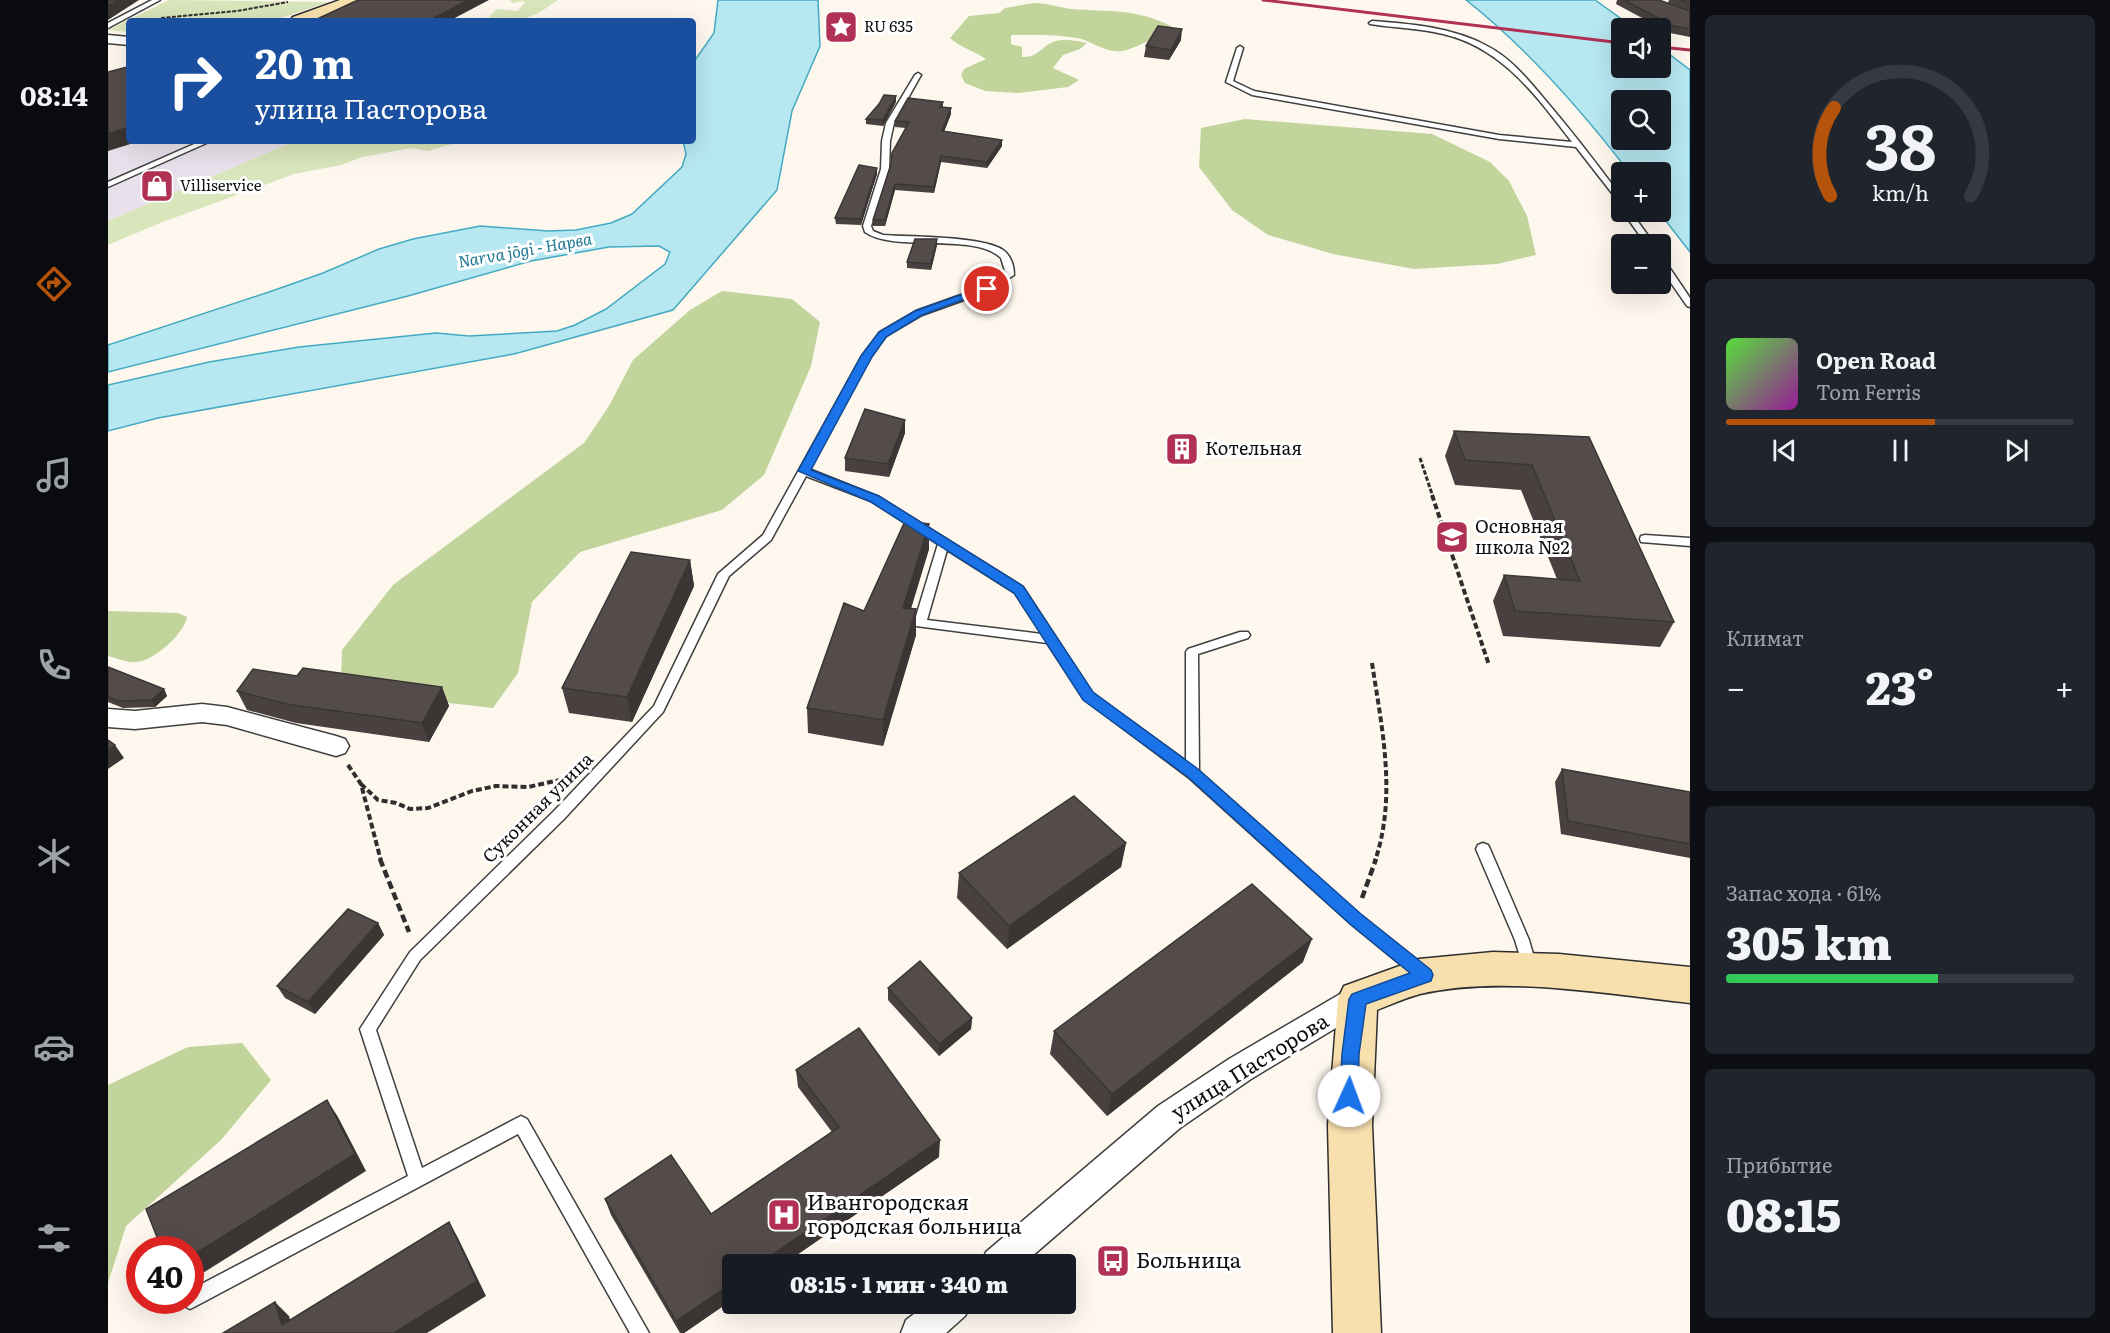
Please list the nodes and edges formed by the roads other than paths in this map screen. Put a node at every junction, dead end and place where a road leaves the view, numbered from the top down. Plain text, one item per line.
1 (157, 0) edge
2 (334, 0) edge
3 (354, 1) edge
4 (307, 18) edge
5 (1372, 23) dead end
6 (108, 26) edge
7 (108, 39) edge
8 (126, 41) edge
9 (1240, 48) dead end
10 (918, 75) dead end
11 (200, 144) edge
12 (1580, 145) junction
13 (108, 185) edge
14 (1611, 189) edge
15 (1671, 276) edge
16 (1690, 304) edge
17 (804, 471) junction
18 (1645, 539) dead end
19 (944, 542) junction
20 (1690, 542) edge
21 (1244, 635) dead end
22 (1049, 639) junction
23 (108, 718) edge
24 (336, 746) road end
25 (1193, 773) junction
26 (1483, 849) dead end
27 (1531, 972) junction
28 (1425, 975) junction
29 (1690, 985) edge
30 (1358, 999) junction
31 (417, 1179) junction
32 (1010, 1254) edge
33 (204, 1292) edge
34 (941, 1314) edge
35 (640, 1333) edge
36 (919, 1333) edge
37 (1357, 1333) edge

1 - 6 lane
2 - 3 lane
3 - 4 street
5 - 12 lane
7 - 8 street
9 - 12 lane
10 - 17 lane, Суконная улица
11 - 13 lane
12 - 14 lane
15 - 16 lane
17 - 19 lane
17 - 31 lane, Суконная улица
18 - 20 lane
19 - 22 lane
19 - 22 lane
21 - 25 lane
22 - 25 lane
23 - 24 street
25 - 28 lane
26 - 27 lane
27 - 28 street, улица Пасторова
27 - 29 street, улица Пасторова
28 - 30 street, улица Пасторова
30 - 32 street, улица Пасторова
30 - 37 street
31 - 33 lane
31 - 35 lane
34 - 36 street

